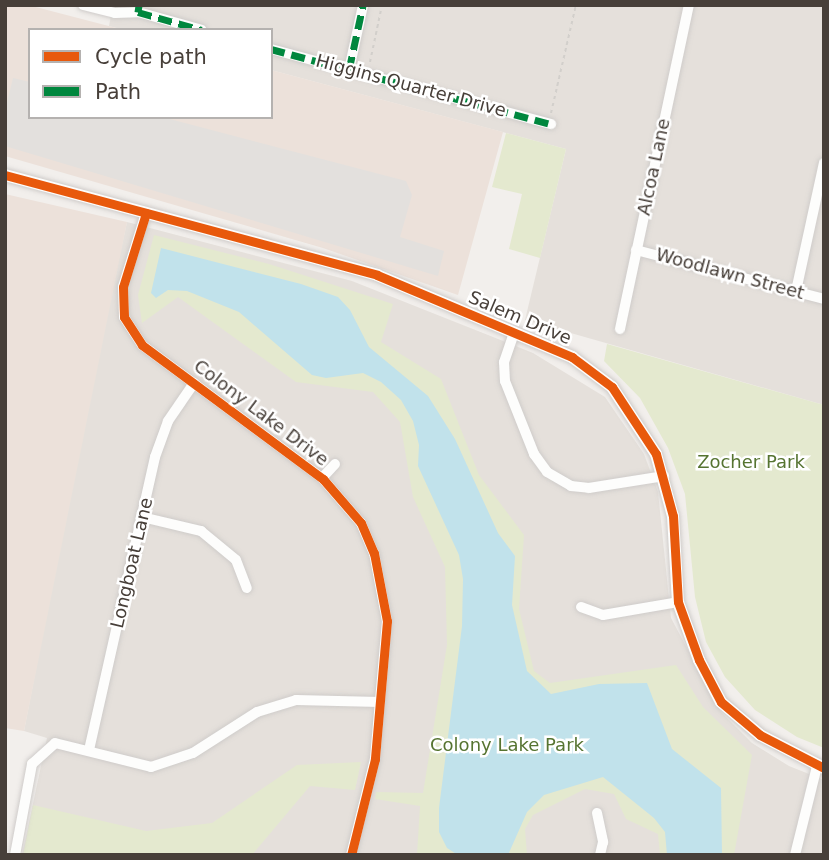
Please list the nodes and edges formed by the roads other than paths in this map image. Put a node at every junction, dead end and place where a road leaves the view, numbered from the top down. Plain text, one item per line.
1 (83, 5) edge
2 (363, 5) edge
3 (689, 5) edge
4 (138, 9) edge
5 (196, 28) edge
6 (273, 50) edge
7 (349, 70) junction
8 (550, 124) road end
9 (824, 163) edge
10 (5, 175) edge
11 (146, 213) junction
12 (636, 250) junction
13 (796, 291) junction
14 (824, 299) edge
15 (620, 329) dead end
16 (514, 333) junction
17 (194, 383) junction
18 (335, 464) dead end
19 (664, 476) junction
20 (322, 478) junction
21 (142, 517) junction
22 (247, 588) dead end
23 (678, 602) junction
24 (581, 607) dead end
25 (380, 702) junction
26 (89, 750) junction
27 (821, 767) edge
28 (597, 813) dead end
29 (15, 855) edge
30 (351, 855) edge
31 (600, 855) edge
32 (795, 855) edge

1 - 4 street
2 - 7 street
3 - 12 street, Alcoa Lane
4 - 5 street
6 - 7 street, Higgins Quarter Drive
7 - 8 street, Higgins Quarter Drive
9 - 13 street
10 - 11 street, Salem Drive
11 - 16 street, Salem Drive
11 - 17 street, Colony Lake Drive
12 - 13 street, Woodlawn Street
12 - 15 street, Alcoa Lane
13 - 14 street, Woodlawn Street
16 - 19 street, Salem Drive
16 - 19 street
17 - 20 street, Colony Lake Drive
17 - 21 street, Longboat Lane
18 - 20 street
19 - 23 street, Salem Drive
20 - 25 street, Colony Lake Drive
21 - 22 street
21 - 26 street, Longboat Lane
23 - 24 street
23 - 27 street, Salem Drive
25 - 26 street
25 - 30 street, Colony Lake Drive
26 - 29 street
27 - 32 street
28 - 31 street

